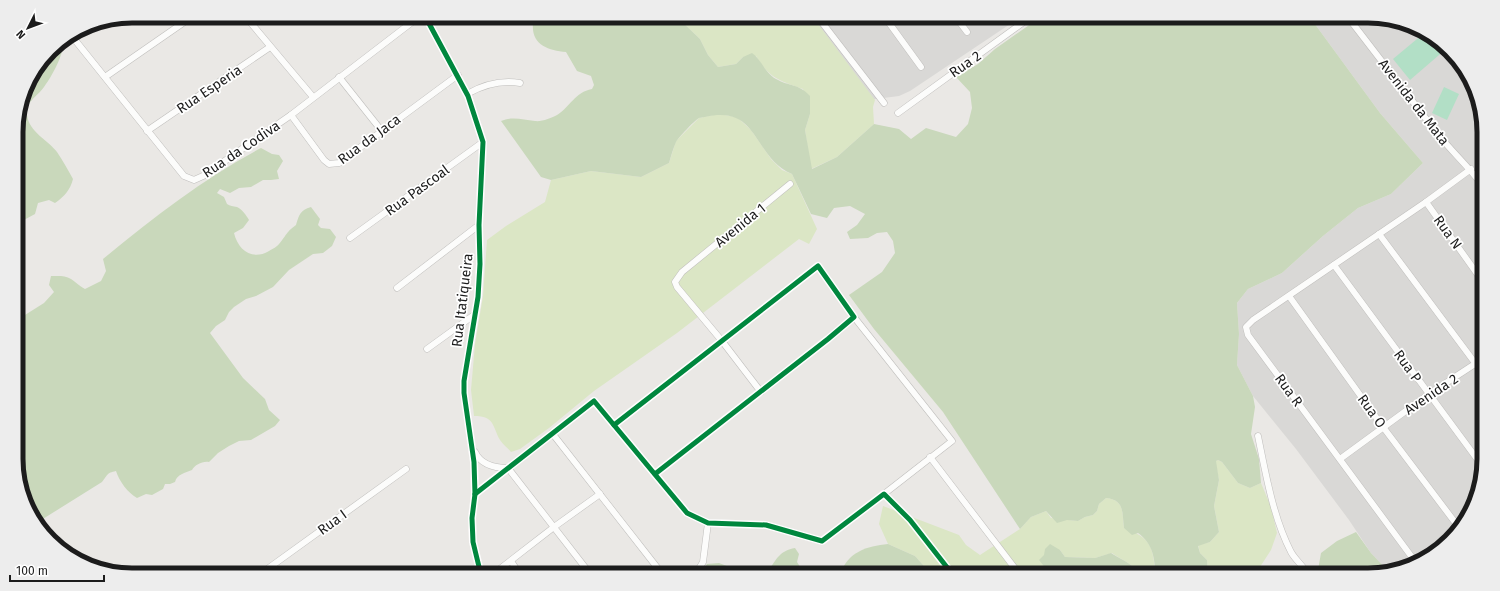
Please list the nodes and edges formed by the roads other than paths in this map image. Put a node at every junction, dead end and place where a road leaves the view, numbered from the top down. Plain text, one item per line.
1 (183, 23) edge
2 (251, 23) edge
3 (411, 23) edge
4 (429, 23) edge
5 (823, 23) edge
6 (889, 23) edge
7 (960, 23) edge
8 (1022, 23) edge
9 (1352, 23) edge
10 (967, 32) dead end
11 (75, 39) edge
12 (270, 47) junction
13 (921, 67) dead end
14 (458, 74) junction
15 (105, 77) junction
16 (339, 78) junction
17 (520, 83) dead end
18 (467, 94) junction
19 (313, 97) junction
20 (884, 104) dead end
21 (898, 113) dead end
22 (291, 115) junction
23 (147, 130) junction
24 (381, 130) junction
25 (483, 142) junction
26 (1471, 170) junction
27 (1477, 178) edge
28 (790, 184) dead end
29 (1426, 202) junction
30 (479, 225) junction
31 (1379, 234) junction
32 (350, 238) dead end
33 (1334, 264) junction
34 (1477, 272) edge
35 (397, 288) dead end
36 (1289, 296) junction
37 (474, 315) junction
38 (854, 317) junction
39 (722, 341) junction
40 (427, 349) dead end
41 (1475, 364) junction
42 (1477, 366) edge
43 (761, 392) junction
44 (1429, 394) junction
45 (614, 425) junction
46 (1383, 427) junction
47 (552, 433) junction
48 (1258, 436) dead end
49 (472, 439) junction
50 (930, 457) junction
51 (1340, 459) junction
52 (1477, 459) edge
53 (508, 468) junction
54 (406, 469) dead end
55 (655, 474) junction
56 (475, 494) junction
57 (600, 494) junction
58 (884, 494) junction
59 (708, 523) junction
60 (1455, 523) edge
61 (554, 527) junction
62 (1413, 558) edge
63 (511, 561) junction
64 (269, 568) edge
65 (479, 568) edge
66 (502, 568) edge
67 (516, 568) edge
68 (586, 568) edge
69 (658, 568) edge
70 (699, 568) edge
71 (947, 568) edge
72 (1015, 568) edge
73 (1303, 568) edge

1 - 15 street
2 - 12 street
3 - 16 street, Rua da Codiva
4 - 14 street, Rua Itatiqueira
5 - 20 street
6 - 13 street
7 - 10 street
8 - 21 street, Rua 2
9 - 26 street, Avenida da Mata
11 - 15 street, Rua da Codiva
12 - 19 street
12 - 23 street, Rua Esperia
14 - 18 street, Rua Itatiqueira
14 - 24 street, Rua da Jaca
15 - 23 street, Rua da Codiva
16 - 19 street, Rua da Codiva
16 - 24 street
17 - 18 street
18 - 25 street, Rua Itatiqueira
19 - 22 street, Rua da Codiva
22 - 23 street, Rua da Codiva
22 - 24 street, Rua da Jaca
25 - 30 street, Rua Itatiqueira
25 - 32 street, Rua Pascoal
26 - 27 street, Avenida da Mata
26 - 29 street
28 - 39 street, Avenida 1
29 - 31 street
29 - 34 street, Rua N
30 - 35 street
30 - 37 street, Rua Itatiqueira
31 - 33 street
31 - 41 street
33 - 36 street
33 - 44 street, Rua P
36 - 46 street, Rua O
36 - 51 street, Rua R
37 - 40 street
37 - 49 street, Rua Itatiqueira
38 - 39 street
38 - 43 street
38 - 50 street
39 - 43 street
39 - 45 street
41 - 42 street
41 - 44 street, Avenida 2
43 - 55 street
44 - 46 street, Avenida 2
44 - 52 street, Rua P
45 - 47 street
45 - 55 street
46 - 51 street, Avenida 2
46 - 60 street, Rua O
47 - 53 street
47 - 57 street
48 - 73 street
49 - 53 street
49 - 56 street, Rua Itatiqueira
50 - 58 street
50 - 72 street
51 - 62 street
53 - 56 street
53 - 61 street
54 - 64 street, Rua I
55 - 59 street
56 - 65 street, Rua Itatiqueira
57 - 61 street
57 - 69 street
58 - 59 street
58 - 71 street
59 - 70 street
61 - 63 street
61 - 68 street
63 - 66 street
63 - 67 street

